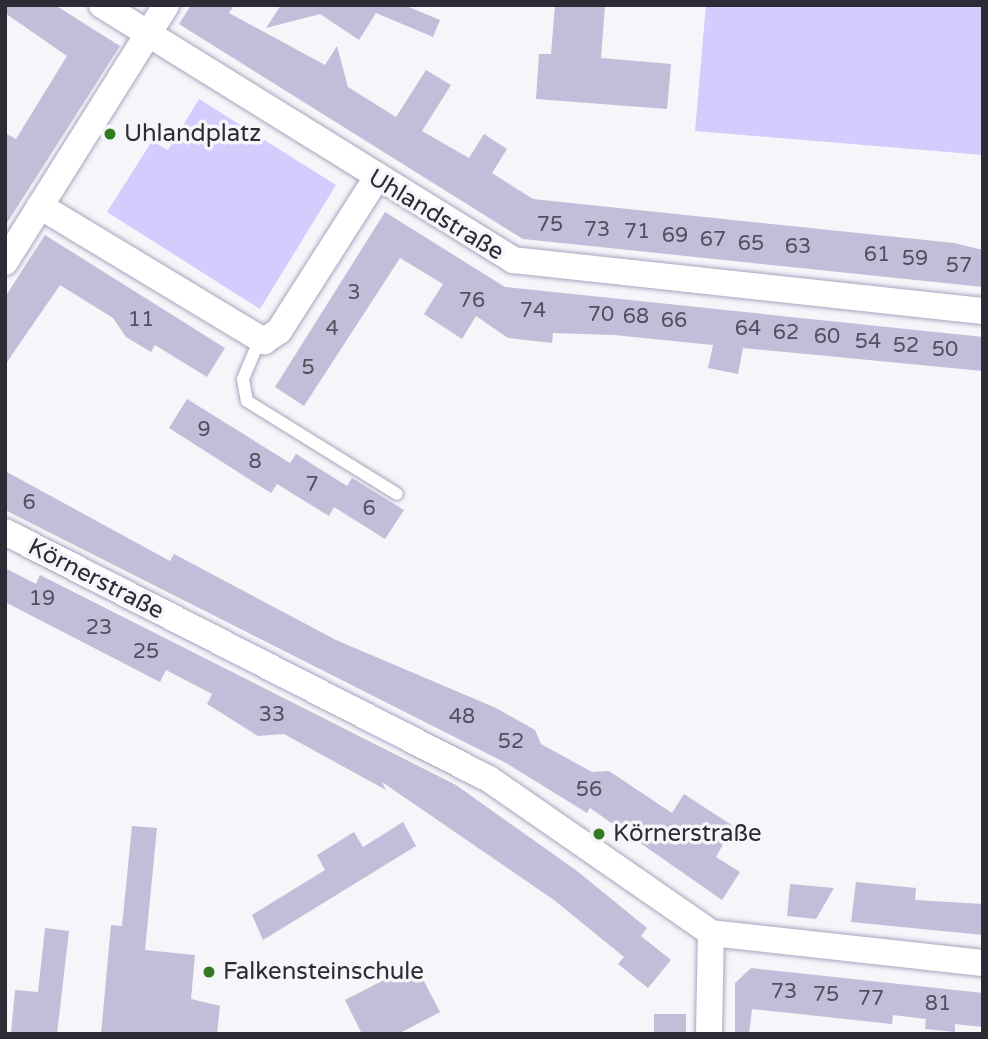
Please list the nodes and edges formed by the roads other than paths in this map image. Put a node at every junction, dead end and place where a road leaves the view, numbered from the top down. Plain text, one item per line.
1 (102, 5) edge
2 (166, 5) edge
3 (148, 34) junction
4 (377, 177) junction
5 (40, 206) junction
6 (5, 262) edge
7 (983, 311) edge
8 (259, 341) junction
9 (397, 494) dead end
10 (5, 532) edge
11 (711, 933) junction
12 (983, 963) edge
13 (709, 1034) edge

1 - 3 street, Uhlandstraße
2 - 3 street
3 - 4 street, Uhlandstraße
3 - 5 street
4 - 7 street, Uhlandstraße
4 - 8 street
5 - 6 street
5 - 8 street
8 - 9 lane
10 - 11 street, Körnerstraße
11 - 12 street, Körnerstraße
11 - 13 street

